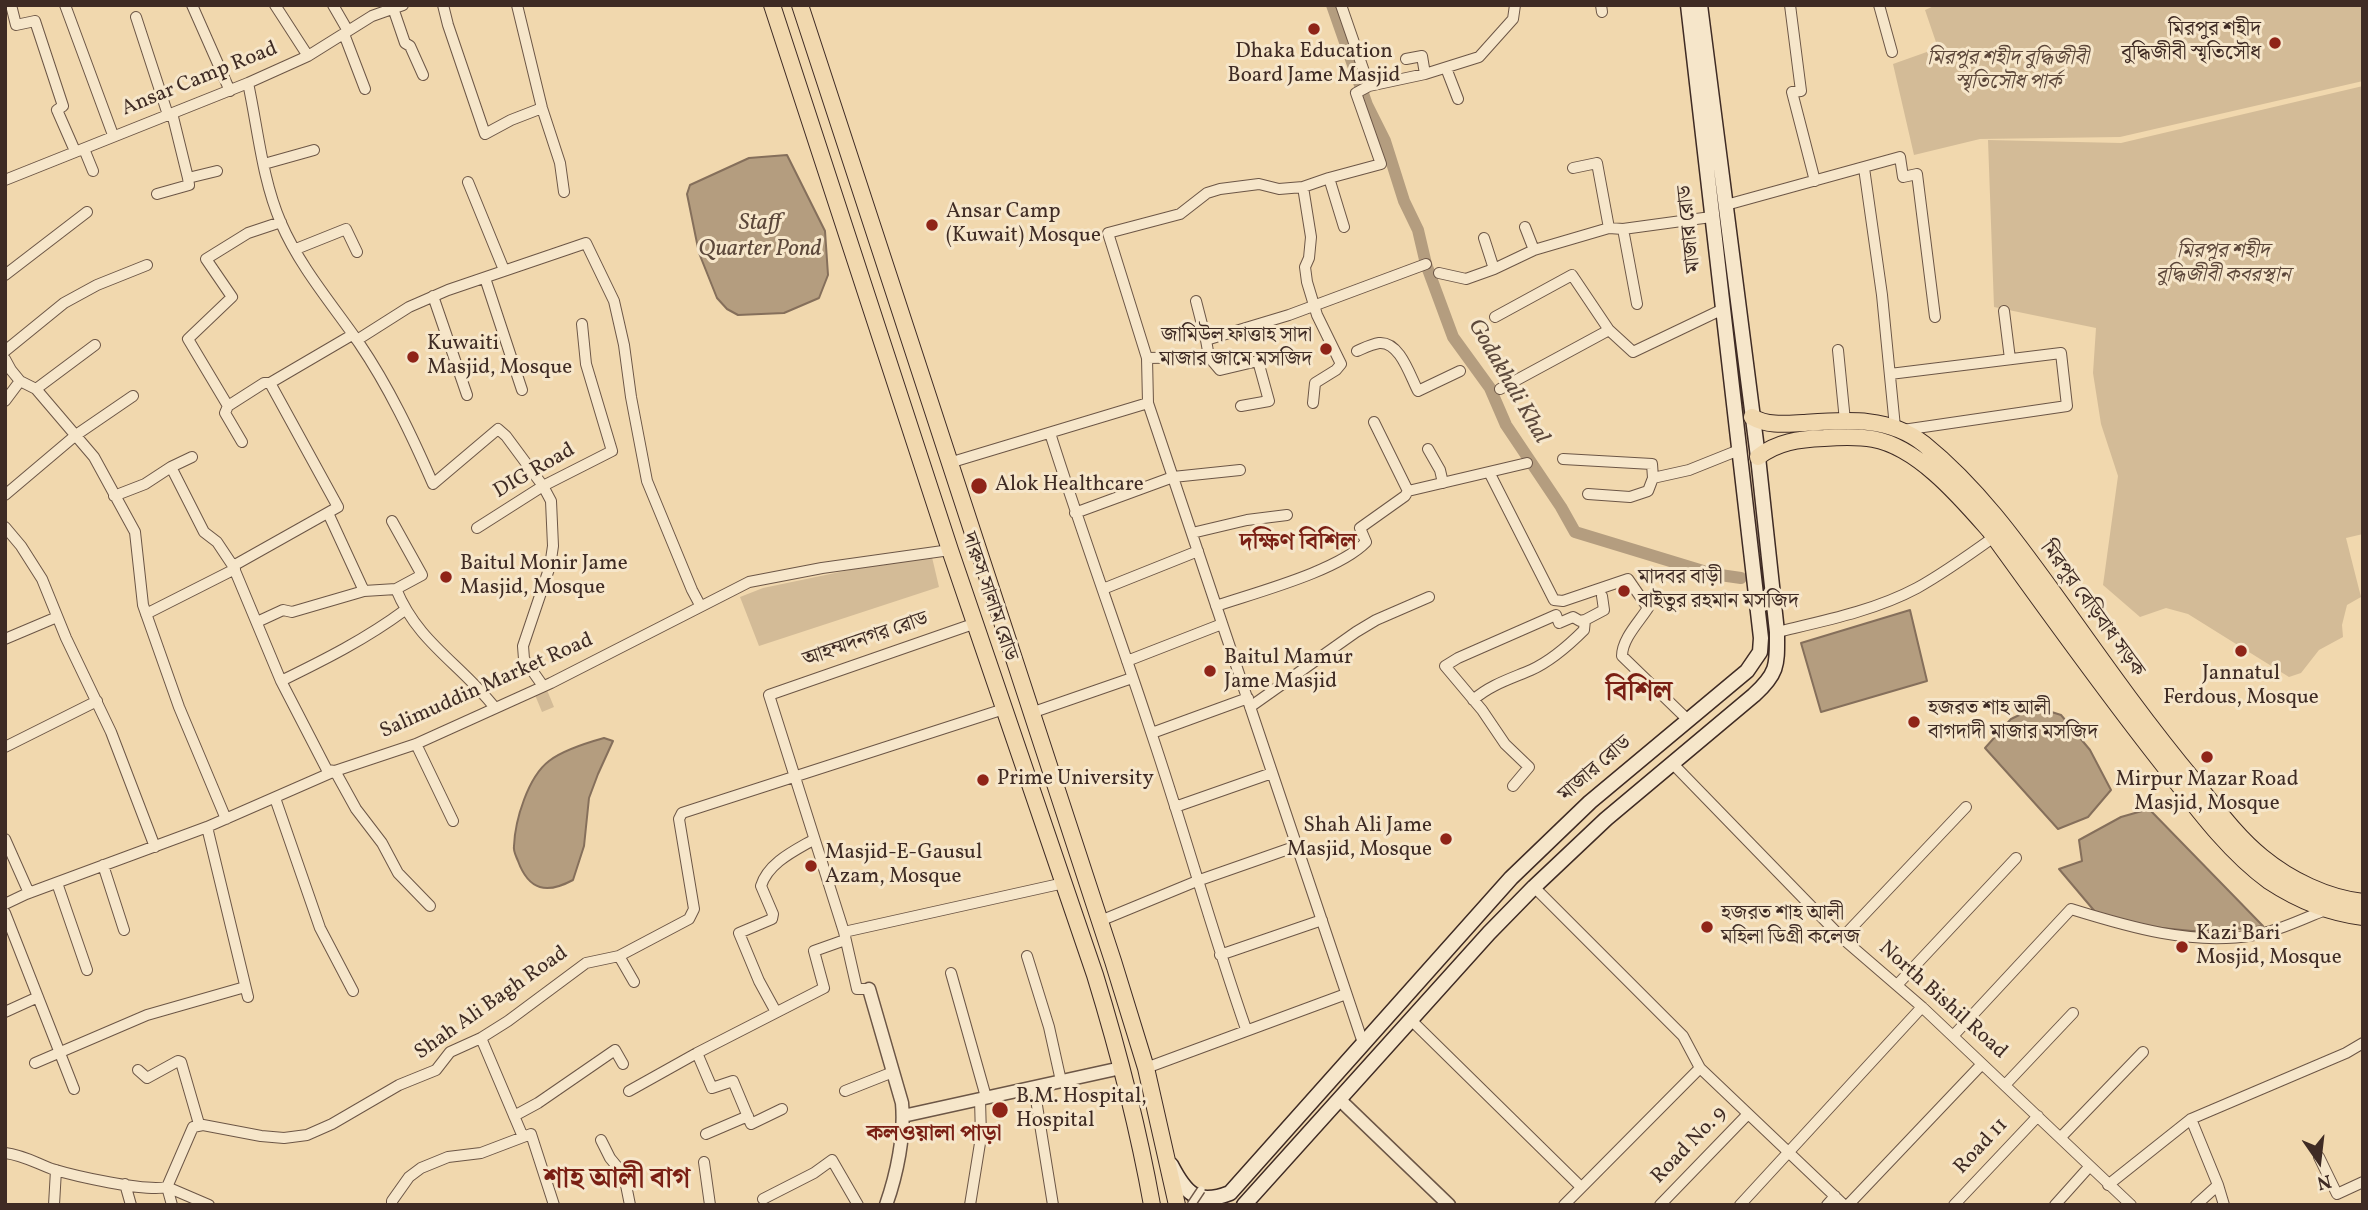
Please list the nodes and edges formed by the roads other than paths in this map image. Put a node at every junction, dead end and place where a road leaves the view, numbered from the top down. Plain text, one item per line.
1 (11, 5) edge
2 (65, 5) edge
3 (192, 5) edge
4 (275, 5) edge
5 (333, 5) edge
6 (404, 5) edge
7 (443, 5) edge
8 (517, 5) edge
9 (772, 5) edge
10 (800, 5) edge
11 (1341, 5) edge
12 (1515, 5) edge
13 (1688, 5) edge
14 (1700, 5) edge
15 (1790, 5) edge
16 (1879, 5) edge
17 (393, 8) junction
18 (136, 16) dead end
19 (346, 32) junction
20 (1892, 52) dead end
21 (308, 56) junction
22 (1406, 59) dead end
23 (1446, 68) junction
24 (1425, 74) junction
25 (423, 75) dead end
26 (248, 83) junction
27 (1368, 87) junction
28 (365, 89) dead end
29 (230, 91) junction
30 (1458, 99) dead end
31 (542, 108) junction
32 (170, 114) junction
33 (113, 135) junction
34 (80, 150) junction
35 (314, 150) dead end
36 (264, 164) junction
37 (1864, 167) junction
38 (1573, 168) dead end
39 (93, 171) dead end
40 (217, 171) dead end
41 (188, 178) junction
42 (1329, 178) junction
43 (5, 180) edge
44 (1815, 181) junction
45 (468, 182) dead end
46 (1303, 187) junction
47 (564, 192) dead end
48 (157, 194) dead end
49 (1726, 205) junction
50 (87, 212) dead end
51 (1710, 213) junction
52 (281, 222) junction
53 (1344, 227) dead end
54 (1525, 227) dead end
55 (1609, 228) junction
56 (1623, 229) junction
57 (1483, 238) dead end
58 (296, 249) junction
59 (1534, 250) junction
60 (357, 252) dead end
61 (1426, 264) dead end
62 (147, 265) dead end
63 (1494, 269) junction
64 (504, 270) junction
65 (1439, 273) dead end
66 (5, 275) edge
67 (485, 278) junction
68 (433, 296) junction
69 (1196, 301) dead end
70 (1637, 304) dead end
71 (1314, 306) junction
72 (1721, 310) junction
73 (2004, 311) dead end
74 (1495, 317) dead end
75 (1935, 317) dead end
76 (582, 324) dead end
77 (1609, 330) junction
78 (354, 338) junction
79 (1206, 340) junction
80 (95, 345) dead end
81 (1838, 350) dead end
82 (5, 351) edge
83 (1357, 351) dead end
84 (1209, 357) junction
85 (1147, 358) junction
86 (5, 359) edge
87 (2010, 359) junction
88 (1460, 371) dead end
89 (1890, 374) junction
90 (20, 381) junction
91 (270, 383) junction
92 (36, 389) junction
93 (1500, 389) dead end
94 (522, 390) dead end
95 (467, 395) dead end
96 (133, 396) dead end
97 (5, 401) edge
98 (1149, 403) junction
99 (1314, 403) dead end
100 (229, 406) junction
101 (1241, 406) dead end
102 (1744, 418) junction
103 (1845, 421) junction
104 (1374, 422) dead end
105 (1776, 424) junction
106 (1899, 429) junction
107 (1050, 433) junction
108 (76, 435) junction
109 (242, 442) dead end
110 (1779, 444) junction
111 (1429, 449) dead end
112 (1920, 451) junction
113 (1740, 455) junction
114 (192, 457) dead end
115 (1758, 457) junction
116 (1563, 458) dead end
117 (949, 463) junction
118 (1527, 463) dead end
119 (171, 467) junction
120 (1240, 470) dead end
121 (1489, 472) junction
122 (1173, 477) junction
123 (1653, 478) junction
124 (1443, 483) junction
125 (543, 486) junction
126 (1408, 491) junction
127 (1588, 494) dead end
128 (5, 495) edge
129 (114, 496) junction
130 (328, 513) junction
131 (1075, 513) junction
132 (1287, 514) dead end
133 (392, 521) dead end
134 (5, 527) edge
135 (477, 528) dead end
136 (1995, 530) junction
137 (1192, 533) junction
138 (950, 550) junction
139 (1198, 551) junction
140 (234, 567) junction
141 (396, 589) junction
142 (1103, 589) junction
143 (364, 591) junction
144 (1602, 596) dead end
145 (1429, 597) dead end
146 (701, 605) junction
147 (1216, 606) junction
148 (405, 610) junction
149 (146, 614) junction
150 (57, 617) junction
151 (1585, 620) junction
152 (257, 622) junction
153 (976, 623) junction
154 (1223, 624) junction
155 (1777, 632) junction
156 (5, 639) edge
157 (1760, 652) junction
158 (1777, 656) junction
159 (1127, 661) junction
160 (1746, 671) junction
161 (1132, 678) junction
162 (281, 681) junction
163 (543, 686) junction
164 (1763, 686) junction
165 (1473, 700) junction
166 (97, 701) junction
167 (1249, 703) junction
168 (1029, 707) junction
169 (495, 708) junction
170 (1006, 715) junction
171 (1688, 720) junction
172 (1152, 733) junction
173 (416, 744) junction
174 (5, 747) edge
175 (1655, 748) junction
176 (1672, 763) junction
177 (335, 771) junction
178 (1272, 773) junction
179 (795, 778) junction
180 (1513, 786) dead end
181 (275, 798) junction
182 (1590, 802) junction
183 (1175, 807) junction
184 (1966, 807) dead end
185 (226, 819) junction
186 (1606, 819) junction
187 (453, 821) dead end
188 (207, 827) junction
189 (5, 839) edge
190 (813, 840) junction
191 (1297, 846) junction
192 (155, 848) junction
193 (2017, 858) dead end
194 (103, 866) junction
195 (2272, 874) junction
196 (1198, 881) junction
197 (57, 883) junction
198 (1064, 883) junction
199 (1534, 887) junction
200 (29, 893) junction
201 (2363, 902) edge
202 (5, 904) edge
203 (430, 906) dead end
204 (2326, 910) junction
205 (5, 914) edge
206 (2363, 917) edge
207 (1100, 920) junction
208 (1322, 920) junction
209 (124, 930) dead end
210 (845, 936) junction
211 (1842, 937) junction
212 (1220, 955) junction
213 (620, 956) junction
214 (1027, 956) dead end
215 (87, 970) dead end
216 (951, 973) dead end
217 (634, 982) dead end
218 (1897, 985) junction
219 (869, 989) joint
220 (353, 991) dead end
221 (1346, 993) junction
222 (38, 997) junction
223 (1922, 1006) junction
224 (5, 1012) edge
225 (776, 1012) junction
226 (2073, 1013) dead end
227 (1411, 1020) junction
228 (1246, 1029) junction
229 (1953, 1036) junction
230 (481, 1038) junction
231 (1363, 1043) junction
232 (2363, 1043) edge
233 (2143, 1052) dead end
234 (60, 1053) junction
235 (697, 1053) junction
236 (35, 1063) dead end
237 (623, 1064) dead end
238 (1982, 1064) junction
239 (1121, 1068) junction
240 (1146, 1068) junction
241 (1700, 1068) junction
242 (138, 1070) dead end
243 (893, 1072) junction
244 (1061, 1081) junction
245 (2005, 1085) junction
246 (1325, 1086) junction
247 (1034, 1087) junction
248 (74, 1089) dead end
249 (629, 1091) dead end
250 (845, 1091) dead end
251 (983, 1098) junction
252 (1339, 1099) junction
253 (782, 1110) dead end
254 (1748, 1114) junction
255 (514, 1116) junction
256 (748, 1116) junction
257 (903, 1116) junction
258 (2038, 1116) junction
259 (2190, 1119) junction
260 (199, 1125) junction
261 (706, 1134) dead end
262 (2061, 1137) junction
263 (523, 1138) junction
264 (601, 1140) dead end
265 (5, 1153) edge
266 (1788, 1153) junction
267 (1167, 1157) junction
268 (2319, 1157) dead end
269 (704, 1162) dead end
270 (2089, 1167) junction
271 (56, 1170) junction
272 (2363, 1182) edge
273 (125, 1184) junction
274 (2108, 1185) junction
275 (2218, 1185) junction
276 (167, 1187) junction
277 (1581, 1187) junction
278 (1201, 1190) dead end
279 (1230, 1193) junction
280 (1835, 1196) junction
281 (763, 1199) dead end
282 (54, 1205) edge
283 (131, 1205) edge
284 (172, 1205) edge
285 (209, 1205) edge
286 (392, 1205) edge
287 (554, 1205) edge
288 (629, 1205) edge
289 (710, 1205) edge
290 (858, 1205) edge
291 (886, 1205) edge
292 (970, 1205) edge
293 (1053, 1205) edge
294 (1152, 1205) edge
295 (1177, 1205) edge
296 (1191, 1205) edge
297 (1220, 1205) edge
298 (1244, 1205) edge
299 (1449, 1205) edge
300 (1564, 1205) edge
301 (1660, 1205) edge
302 (1740, 1205) edge
303 (1827, 1205) edge
304 (1846, 1205) edge
305 (1955, 1205) edge
306 (2055, 1205) edge
307 (2131, 1205) edge
308 (2196, 1205) edge
309 (2224, 1205) edge

1 - 34 street
2 - 33 street
3 - 29 street
4 - 21 street
5 - 19 street
6 - 17 street, Ansar Camp Road
7 - 31 street
8 - 31 street
9 - 138 main road, দারুস সালাম রোড
10 - 117 main road, দারুস সালাম রোড
11 - 27 street
12 - 23 street
13 - 51 main road, মাজার রোড
14 - 49 main road, মাজার রোড
15 - 44 street
16 - 20 street
17 - 19 street, Ansar Camp Road
17 - 25 street
18 - 32 street
19 - 21 street, Ansar Camp Road
19 - 28 street
21 - 26 street, Ansar Camp Road
22 - 24 street
23 - 24 street
23 - 30 street
24 - 27 street
26 - 29 street, Ansar Camp Road
26 - 36 street
27 - 42 street
29 - 32 street, Ansar Camp Road
31 - 47 street
32 - 33 street, Ansar Camp Road
32 - 41 street
33 - 34 street, Ansar Camp Road
34 - 39 street
34 - 43 street, Ansar Camp Road
35 - 36 street
36 - 52 street
37 - 44 street
37 - 75 street
37 - 89 street
38 - 55 street
40 - 41 street
41 - 48 street
42 - 46 street
42 - 53 street
44 - 49 street
45 - 64 street
46 - 71 street
46 - 85 street
49 - 51 main road
49 - 102 main road, মাজার রোড
50 - 66 street
51 - 56 street
51 - 72 main road, মাজার রোড
52 - 58 street
52 - 100 street
54 - 59 street
55 - 56 street
55 - 59 street
56 - 70 street
57 - 63 street
58 - 60 street
58 - 78 street
59 - 63 street
61 - 71 street
62 - 82 street
63 - 65 street
64 - 67 street
64 - 146 street
67 - 68 street
67 - 94 street
68 - 78 street
68 - 95 street
69 - 79 street
71 - 79 street
71 - 99 street
72 - 77 street
72 - 102 main road, মাজার রোড
73 - 87 street
74 - 77 street
76 - 125 street, DIG Road
77 - 93 street
78 - 91 street
78 - 125 street
79 - 84 street
80 - 92 street
81 - 103 street
83 - 88 street
84 - 85 street
84 - 101 street
85 - 98 street
86 - 90 street
87 - 89 street
87 - 106 street
89 - 106 street
90 - 92 street
90 - 97 street
91 - 100 street
91 - 130 street
92 - 108 street
96 - 108 street
98 - 107 street
98 - 122 street
100 - 109 street
102 - 105 main road, মিরপুর বেড়িবাধ সড়ক
102 - 113 main road, মাজার রোড
102 - 115 main road, মাজার রোড
103 - 105 main road, মিরপুর বেড়িবাধ সড়ক
103 - 106 main road, মিরপুর বেড়িবাধ সড়ক
104 - 126 street
105 - 110 main road
106 - 112 main road, মিরপুর বেড়িবাধ সড়ক
107 - 117 street
107 - 131 street
108 - 128 street
108 - 129 street
110 - 112 main road, মিরপুর বেড়িবাধ সড়ক
110 - 115 main road, মিরপুর বেড়িবাধ সড়ক
111 - 124 street
112 - 136 main road, মিরপুর বেড়িবাধ সড়ক
113 - 115 main road
113 - 123 street
113 - 157 main road, মাজার রোড
114 - 119 street
115 - 155 main road, মাজার রোড
116 - 123 street
117 - 168 main road, দারুস সালাম রোড
118 - 121 street
119 - 129 street
119 - 140 street
120 - 122 street
121 - 124 street
121 - 171 street
122 - 131 street
122 - 137 street
123 - 127 street
124 - 126 street
125 - 135 street, DIG Road
125 - 163 street
126 - 147 street
129 - 149 street
130 - 140 street
130 - 143 street
131 - 142 street
132 - 137 street
133 - 141 street
134 - 150 street
136 - 155 street
136 - 195 main road, মিরপুর বেড়িবাধ সড়ক
137 - 139 street
138 - 146 street, Salimuddin Market Road
138 - 153 main road, দারুস সালাম রোড
139 - 142 street
139 - 147 street
140 - 149 street
140 - 152 street
141 - 143 street
141 - 148 street
142 - 159 street
143 - 152 street
144 - 151 street
145 - 167 street
146 - 163 street, Salimuddin Market Road
147 - 154 street
148 - 162 street
148 - 169 street
149 - 185 street
150 - 156 street
150 - 166 street
151 - 165 street
151 - 165 street
152 - 162 street
153 - 170 main road, দারুস সালাম রোড
153 - 179 street, আহম্মদনগর রোড
154 - 159 street
154 - 167 street
155 - 158 main road, মাজার রোড
157 - 158 main road
157 - 160 main road, মাজার রোড
158 - 164 main road, মাজার রোড
159 - 161 street
160 - 164 main road
160 - 171 main road, মাজার রোড
161 - 168 street
161 - 172 street
162 - 177 street
163 - 169 street, Salimuddin Market Road
164 - 176 main road, মাজার রোড
165 - 180 street
166 - 174 street
166 - 192 street
167 - 172 street
167 - 178 street
168 - 170 main road
168 - 207 main road, দারুস সালাম রোড
169 - 173 street, Salimuddin Market Road
170 - 179 street, Shah Ali Bagh Road
170 - 198 main road, দারুস সালাম রোড
171 - 175 main road, মাজার রোড
172 - 183 street
173 - 177 street, Salimuddin Market Road
173 - 187 street
175 - 176 main road
175 - 182 main road, মাজার রোড
176 - 186 main road, মাজার রোড
176 - 211 street, North Bishil Road
177 - 181 street, Salimuddin Market Road
177 - 203 street
178 - 183 street
178 - 191 street
179 - 190 street
179 - 213 street, Shah Ali Bagh Road
181 - 185 street, Salimuddin Market Road
181 - 220 street
182 - 186 main road
182 - 231 main road, মাজার রোড
183 - 196 street
184 - 211 street
185 - 188 street, Salimuddin Market Road
186 - 199 main road, মাজার রোড
188 - 192 street, Salimuddin Market Road
188 - 234 street
189 - 200 street
190 - 210 street
190 - 225 street
191 - 196 street
191 - 208 street
192 - 194 street, Salimuddin Market Road
193 - 218 street
194 - 197 street, Salimuddin Market Road
194 - 209 street
195 - 201 main road, মিরপুর বেড়িবাধ সড়ক
195 - 204 main road, মিরপুর বেড়িবাধ সড়ক
196 - 207 street
196 - 212 street
197 - 200 street, Salimuddin Market Road
197 - 215 street
198 - 210 street
198 - 239 main road, দারুস সালাম রোড
199 - 227 main road, মাজার রোড
199 - 241 street
200 - 202 street, Salimuddin Market Road
204 - 206 main road, মিরপুর বেড়িবাধ সড়ক
204 - 229 street
205 - 222 street
207 - 240 main road, দারুস সালাম রোড
208 - 212 street
208 - 221 street
210 - 219 street
210 - 225 street
211 - 218 street, North Bishil Road
212 - 228 street
213 - 217 street
213 - 230 street, Shah Ali Bagh Road
214 - 244 street
216 - 251 street
218 - 223 street, North Bishil Road
219 - 243 street
221 - 228 street
221 - 231 street
222 - 224 street
222 - 234 street
223 - 229 street, North Bishil Road
223 - 266 street
225 - 235 street
226 - 245 street
227 - 252 main road, মাজার রোড
227 - 277 street
228 - 240 street
229 - 238 street, North Bishil Road
230 - 255 street
230 - 260 street, Shah Ali Bagh Road
231 - 246 main road, মাজার রোড
232 - 259 street
233 - 262 street
234 - 236 street
234 - 248 street
235 - 249 street
235 - 256 street
237 - 255 street
238 - 245 street, North Bishil Road
238 - 304 street
239 - 244 street
239 - 294 main road, দারুস সালাম রোড
240 - 267 main road, দারুস সালাম রোড
241 - 254 street
241 - 277 street
242 - 260 street
243 - 250 street
243 - 257 street
244 - 247 street
245 - 258 street, North Bishil Road
246 - 252 main road
246 - 279 main road, মাজার রোড
247 - 251 street
247 - 293 street
251 - 257 street
251 - 292 street
252 - 298 main road, মাজার রোড
252 - 299 street
253 - 256 street
254 - 266 street
254 - 301 street, Road No. 9
255 - 263 street
256 - 261 street
257 - 291 street
258 - 262 street, North Bishil Road
258 - 305 street, Road 11
259 - 274 street
259 - 275 street
260 - 276 street
262 - 270 street, North Bishil Road
263 - 286 street
263 - 287 street
264 - 288 street
265 - 271 street
266 - 280 street
266 - 302 street
267 - 279 main road
267 - 295 main road, দারুস সালাম রোড
268 - 272 street
269 - 289 street
270 - 274 street, North Bishil Road
270 - 306 street
271 - 273 street
271 - 282 street
273 - 276 street
273 - 283 street
274 - 307 street, North Bishil Road
275 - 308 street
275 - 309 street
276 - 284 street
276 - 285 street
277 - 300 street
278 - 296 street, bridge
279 - 297 main road, মাজার রোড
280 - 303 street
280 - 304 street
281 - 290 street

